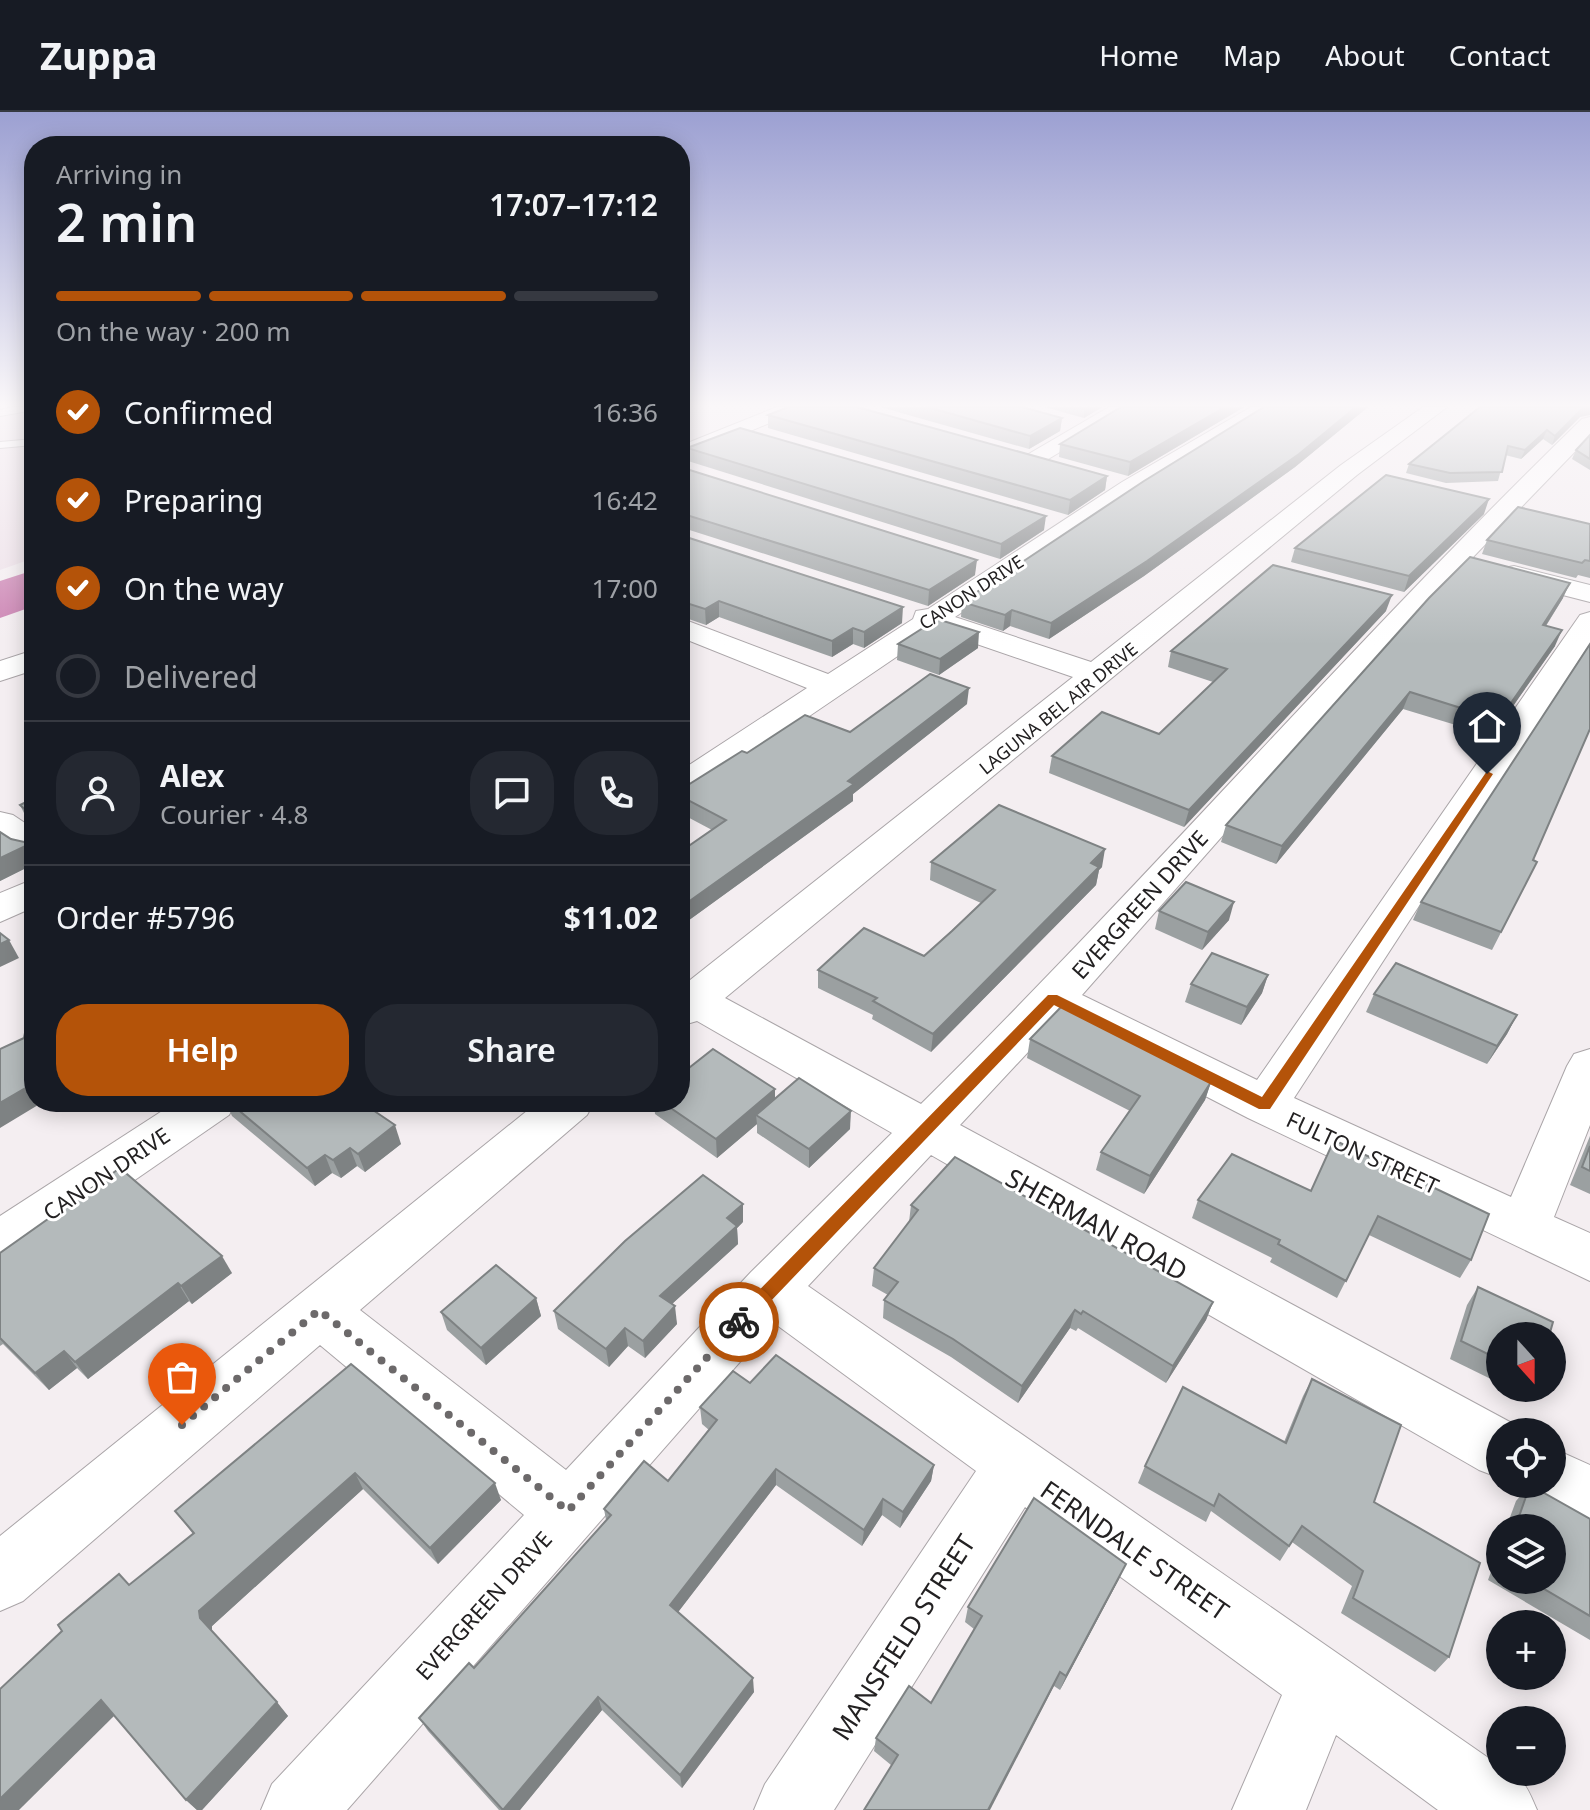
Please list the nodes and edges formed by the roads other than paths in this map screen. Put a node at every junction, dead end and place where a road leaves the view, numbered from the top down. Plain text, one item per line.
1 (1350, 486) edge
2 (1526, 486) edge
3 (1131, 487) edge
4 (1042, 518) edge
5 (1072, 527) junction
6 (1459, 560) junction
7 (973, 562) edge
8 (1002, 571) junction
9 (1590, 594) edge
10 (916, 614) junction
11 (1590, 621) edge
12 (690, 631) edge
13 (718, 641) junction
14 (690, 657) edge
15 (24, 664) edge
16 (0, 672) edge
17 (1099, 675) junction
18 (830, 686) junction
19 (690, 780) edge
20 (0, 823) edge
21 (24, 839) edge
22 (24, 896) edge
23 (0, 909) edge
24 (1053, 999) junction
25 (690, 1003) edge
26 (690, 1007) edge
27 (1590, 1066) edge
28 (1265, 1105) junction
29 (197, 1112) edge
30 (558, 1112) edge
31 (926, 1129) junction
32 (1524, 1228) junction
33 (0, 1244) edge
34 (1590, 1258) edge
35 (770, 1289) junction
36 (319, 1310) junction
37 (1486, 1441) edge
38 (1016, 1465) junction
39 (1566, 1486) edge
40 (1590, 1499) edge
41 (568, 1511) junction
42 (0, 1578) edge
43 (1322, 1683) junction
44 (298, 1810) edge
45 (791, 1810) edge
46 (1269, 1810) edge
47 (1500, 1810) edge

1 - 17 street, LAGUNA BEL AIR DRIVE
2 - 6 street, EVERGREEN DRIVE
3 - 5 street, CANON DRIVE
4 - 5 street
5 - 8 street, CANON DRIVE
6 - 9 street
6 - 24 street, EVERGREEN DRIVE
7 - 8 street
8 - 10 street, CANON DRIVE
10 - 17 street
10 - 18 street, CANON DRIVE
11 - 28 street
12 - 13 street
13 - 14 street
13 - 18 street
15 - 16 street
17 - 25 street, LAGUNA BEL AIR DRIVE
18 - 19 street, CANON DRIVE
20 - 21 street
22 - 23 street
24 - 28 street, FULTON STREET
24 - 31 street, EVERGREEN DRIVE
26 - 31 street, SHERMAN ROAD
27 - 32 street
28 - 32 street, FULTON STREET
29 - 33 street, CANON DRIVE
30 - 36 street
31 - 35 street, EVERGREEN DRIVE
31 - 37 street, SHERMAN ROAD
32 - 34 street, FULTON STREET
35 - 38 street, FERNDALE STREET
35 - 41 street, EVERGREEN DRIVE
36 - 41 street
36 - 42 street
38 - 43 street, FERNDALE STREET
38 - 45 street, MANSFIELD STREET
39 - 40 street
41 - 44 street, EVERGREEN DRIVE
43 - 46 street
43 - 47 street, FERNDALE STREET

